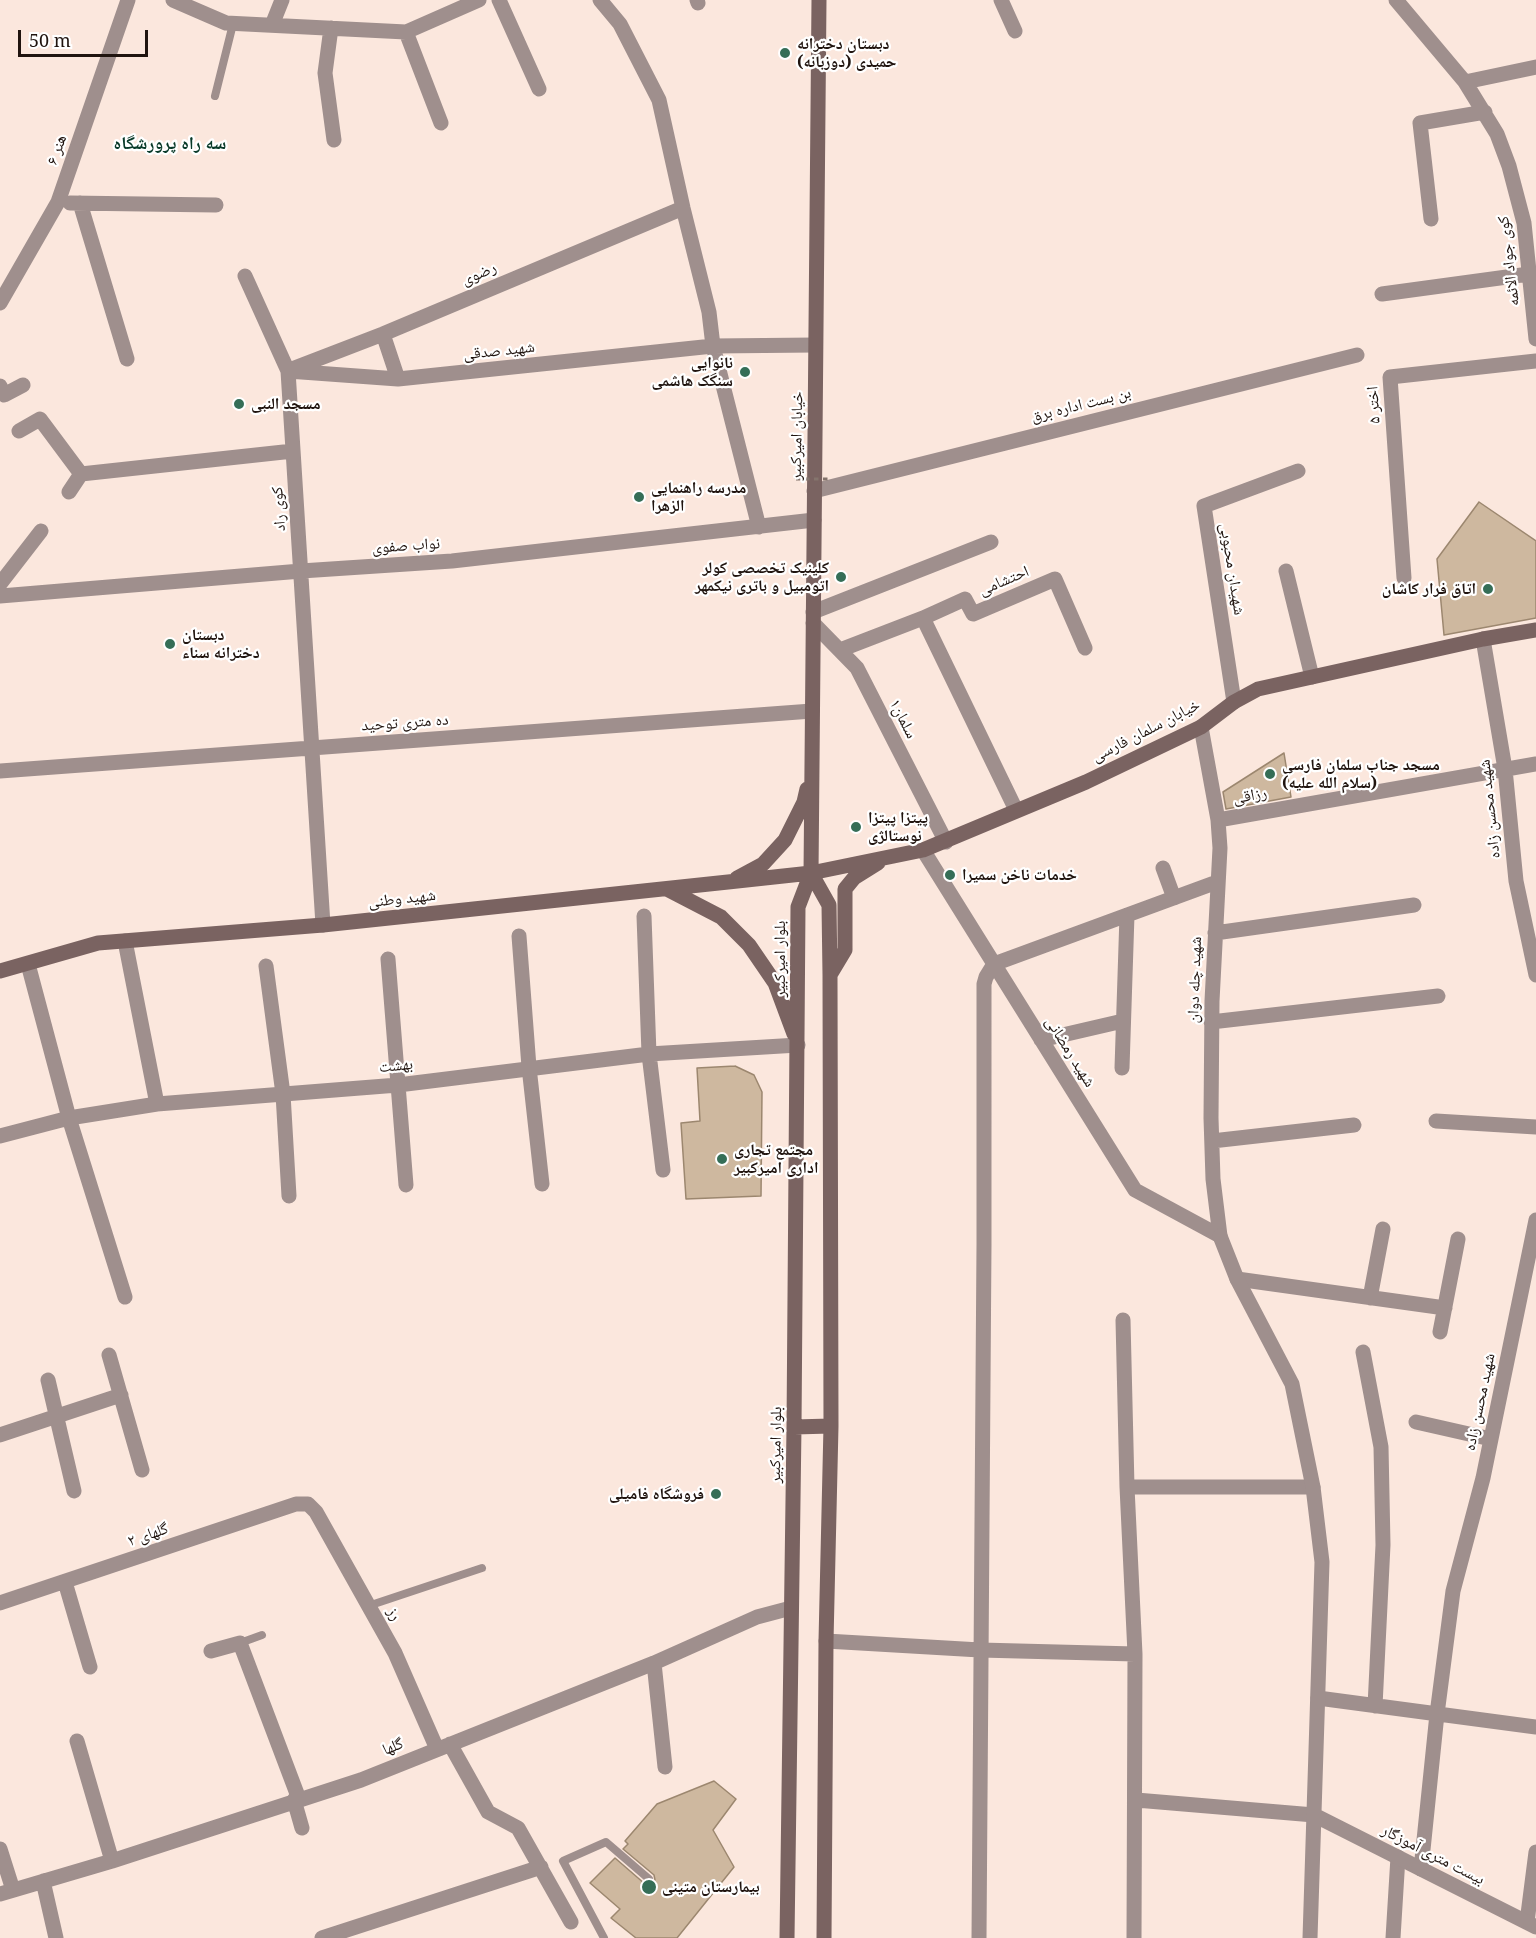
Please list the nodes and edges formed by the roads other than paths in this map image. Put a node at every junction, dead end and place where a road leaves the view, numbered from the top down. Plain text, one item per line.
1 (128, 0) edge
2 (173, 0) edge
3 (282, 0) edge
4 (479, 0) edge
5 (499, 0) edge
6 (600, 0) edge
7 (819, 0) edge
8 (1001, 0) edge
9 (1396, 0) edge
10 (233, 24) junction
11 (272, 25) junction
12 (331, 28) junction
13 (1015, 30) dead end
14 (406, 32) junction
15 (1536, 67) edge
16 (1466, 82) junction
17 (539, 90) dead end
18 (215, 96) dead end
19 (1485, 112) junction
20 (441, 123) dead end
21 (334, 140) dead end
22 (58, 202) junction
23 (80, 203) junction
24 (216, 205) dead end
25 (683, 208) junction
26 (1431, 219) dead end
27 (1530, 221) edge
28 (1529, 274) junction
29 (245, 276) dead end
30 (1382, 294) dead end
31 (0, 303) edge
32 (383, 334) junction
33 (1536, 339) edge
34 (815, 345) junction
35 (713, 346) junction
36 (1357, 354) dead end
37 (127, 359) dead end
38 (1536, 361) edge
39 (288, 371) junction
40 (398, 379) junction
41 (23, 385) dead end
42 (0, 386) edge
43 (20, 431) dead end
44 (293, 452) junction
45 (1298, 471) dead end
46 (81, 474) junction
47 (814, 491) junction
48 (69, 492) dead end
49 (814, 520) junction
50 (759, 527) junction
51 (41, 531) dead end
52 (991, 543) dead end
53 (301, 571) junction
54 (1286, 571) dead end
55 (1404, 578) dead end
56 (0, 584) edge
57 (0, 596) edge
58 (813, 618) junction
59 (923, 618) junction
60 (1536, 630) edge
61 (1483, 639) junction
62 (1085, 648) dead end
63 (840, 650) junction
64 (1312, 677) junction
65 (1234, 702) junction
66 (812, 711) junction
67 (1201, 727) junction
68 (312, 748) junction
69 (1536, 764) edge
70 (1505, 769) junction
71 (0, 771) edge
72 (811, 772) junction
73 (1016, 810) junction
74 (1218, 820) junction
75 (946, 842) junction
76 (923, 850) junction
77 (887, 858) junction
78 (1162, 868) dead end
79 (811, 873) junction
80 (728, 882) junction
81 (1217, 882) junction
82 (666, 889) junction
83 (1174, 898) junction
84 (1414, 905) dead end
85 (1127, 915) junction
86 (644, 916) dead end
87 (323, 925) junction
88 (1215, 933) junction
89 (519, 936) dead end
90 (125, 941) junction
91 (388, 959) dead end
92 (28, 964) junction
93 (994, 964) junction
94 (266, 966) dead end
95 (0, 971) edge
96 (830, 975) junction
97 (1536, 975) edge
98 (1438, 996) dead end
99 (1123, 1021) junction
100 (1211, 1022) junction
101 (1041, 1040) junction
102 (798, 1045) junction
103 (649, 1054) junction
104 (529, 1067) junction
105 (1122, 1068) dead end
106 (398, 1085) junction
107 (283, 1094) junction
108 (158, 1104) junction
109 (69, 1118) junction
110 (1436, 1121) dead end
111 (1354, 1125) dead end
112 (1536, 1128) edge
113 (0, 1136) edge
114 (1212, 1141) junction
115 (663, 1170) dead end
116 (542, 1184) dead end
117 (406, 1185) dead end
118 (289, 1196) dead end
119 (1536, 1220) edge
120 (1383, 1229) dead end
121 (1220, 1236) junction
122 (1458, 1239) dead end
123 (1237, 1279) junction
124 (125, 1297) dead end
125 (1370, 1298) junction
126 (1445, 1308) junction
127 (1124, 1320) dead end
128 (1440, 1332) dead end
129 (1363, 1352) dead end
130 (109, 1355) dead end
131 (48, 1380) dead end
132 (121, 1395) junction
133 (57, 1416) junction
134 (1416, 1422) dead end
135 (831, 1426) junction
136 (794, 1427) junction
137 (0, 1435) edge
138 (1491, 1438) junction
139 (142, 1470) dead end
140 (1127, 1487) junction
141 (1313, 1487) junction
142 (74, 1491) dead end
143 (308, 1504) joint
144 (482, 1568) dead end
145 (65, 1582) junction
146 (0, 1603) edge
147 (368, 1606) junction
148 (791, 1608) junction
149 (262, 1635) dead end
150 (826, 1641) junction
151 (240, 1642) junction
152 (980, 1650) junction
153 (211, 1651) dead end
154 (1135, 1654) junction
155 (654, 1663) junction
156 (90, 1667) dead end
157 (1318, 1698) junction
158 (1375, 1706) junction
159 (1437, 1714) junction
160 (1536, 1727) edge
161 (77, 1742) dead end
162 (443, 1747) junction
163 (665, 1767) dead end
164 (297, 1800) junction
165 (1136, 1800) junction
166 (1314, 1815) junction
167 (302, 1828) dead end
168 (0, 1849) edge
169 (1536, 1852) edge
170 (1398, 1857) junction
171 (112, 1861) junction
172 (541, 1868) junction
173 (1421, 1869) junction
174 (649, 1879) dead end
175 (43, 1881) junction
176 (7, 1892) edge
177 (571, 1922) dead end
178 (1531, 1924) edge
179 (56, 1938) edge
180 (322, 1938) edge
181 (604, 1938) edge
182 (787, 1938) edge
183 (824, 1938) edge
184 (979, 1938) edge
185 (1134, 1938) edge
186 (1310, 1938) edge
187 (1393, 1938) edge

1 - 22 street, هنر ۶
2 - 10 street
3 - 11 street
4 - 14 street
5 - 17 street
6 - 25 street
7 - 34 main road, خیابان امیرکبیر
8 - 13 street
9 - 16 street, کوی جواد الائمه
10 - 11 street
10 - 18 lane
11 - 12 street
12 - 14 street
12 - 21 street
14 - 20 street
15 - 16 street
16 - 19 street, کوی جواد الائمه
19 - 26 street
19 - 27 street, کوی جواد الائمه
22 - 23 street
22 - 31 street, هنر ۶
23 - 24 street
23 - 37 street
25 - 32 street, رضوی
25 - 35 street
27 - 28 street, کوی جواد الائمه
28 - 30 street
28 - 33 street, کوی جواد الائمه
29 - 39 street, کوی راد
32 - 39 street, رضوی
32 - 40 street
34 - 35 street, شهید صدقی
34 - 47 main road, خیابان امیرکبیر
35 - 40 street, شهید صدقی
35 - 50 street
36 - 47 street, بن بست اداره برق
38 - 55 street, اختر ۵
39 - 40 street, شهید صدقی
39 - 44 street, کوی راد
41 - 42 street
43 - 46 street
44 - 46 street
44 - 53 street, کوی راد
45 - 65 street, شهیدان محبوبی
46 - 48 street
47 - 49 main road, خیابان امیرکبیر
49 - 50 street, نواب صفوی
49 - 58 main road, خیابان امیرکبیر
50 - 53 street, نواب صفوی
51 - 56 street
52 - 58 street
53 - 57 street, نواب صفوی
53 - 68 street, کوی راد
54 - 64 street
58 - 63 street, سلمان۱
58 - 66 main road, خیابان امیرکبیر
59 - 62 street, احتشامی
59 - 63 street, احتشامی
59 - 73 street
60 - 61 main road, خیابان سلمان فارسی
61 - 64 main road, خیابان سلمان فارسی
61 - 70 street, شهید محسن زاده
63 - 75 street, سلمان۱
64 - 65 main road, خیابان سلمان فارسی
65 - 67 main road, خیابان سلمان فارسی
66 - 68 street, ده متری توحید
66 - 72 main road, خیابان امیرکبیر
67 - 73 main road, خیابان سلمان فارسی
67 - 74 street, شهید چله دوان
68 - 71 street, ده متری توحید
68 - 87 street, کوی راد
69 - 70 street, رزاقی
70 - 74 street, رزاقی
70 - 97 street, شهید محسن زاده
72 - 79 main road, خیابان امیرکبیر
72 - 80 main road
73 - 75 main road, خیابان سلمان فارسی
74 - 81 street, شهید چله دوان
75 - 76 main road, خیابان سلمان فارسی
76 - 77 main road, خیابان سلمان فارسی
76 - 93 street, شهید رمضانی
77 - 79 main road, خیابان سلمان فارسی
77 - 96 main road
78 - 83 street
79 - 80 main road, شهید وطنی
79 - 96 main road
79 - 102 main road, بلوار امیرکبیر
80 - 82 main road, شهید وطنی
81 - 83 street
81 - 88 street, شهید چله دوان
82 - 87 main road, شهید وطنی
82 - 102 main road
83 - 85 street
84 - 88 street
85 - 93 street
85 - 99 street
86 - 103 street
87 - 90 main road, شهید وطنی
88 - 100 street, شهید چله دوان
89 - 104 street
90 - 92 main road, شهید وطنی
90 - 108 street
91 - 106 street
92 - 95 main road, شهید وطنی
92 - 109 street
93 - 101 street, شهید رمضانی
93 - 152 street
94 - 107 street
96 - 135 main road
98 - 100 street
99 - 101 street
99 - 105 street
100 - 114 street, شهید چله دوان
101 - 121 street, شهید رمضانی
102 - 103 street, بهشت
102 - 136 main road, بلوار امیرکبیر
103 - 104 street, بهشت
103 - 115 street
104 - 106 street, بهشت
104 - 116 street
106 - 107 street, بهشت
106 - 117 street
107 - 108 street, بهشت
107 - 118 street
108 - 109 street, بهشت
109 - 113 street, بهشت
109 - 124 street
110 - 112 street
111 - 114 street
114 - 121 street, شهید چله دوان
119 - 138 street, شهید محسن زاده
120 - 125 street
121 - 123 street, شهید چله دوان
122 - 126 street
123 - 125 street
123 - 141 street, شهید چله دوان
125 - 126 street
126 - 128 street
127 - 140 street
129 - 158 street
130 - 132 street
131 - 133 street
132 - 133 street
132 - 139 street
133 - 137 street
133 - 142 street
134 - 138 street
135 - 136 main road
135 - 150 main road
136 - 148 main road, بلوار امیرکبیر
138 - 159 street, شهید محسن زاده
140 - 141 street
140 - 154 street
141 - 157 street, شهید چله دوان
143 - 145 street, گلهای ۲
143 - 147 street, رز
144 - 147 lane
145 - 146 street, گلهای ۲
145 - 156 street
147 - 162 street, رز
148 - 155 street, گلها
148 - 182 main road, بلوار امیرکبیر
149 - 151 lane
150 - 152 street
150 - 183 main road
151 - 153 street
151 - 164 street
152 - 154 street
152 - 184 street
154 - 165 street
155 - 162 street, گلها
155 - 163 street
157 - 158 street
157 - 166 street, شهید چله دوان
158 - 159 street
159 - 160 street
159 - 173 street, شهید محسن زاده
161 - 171 street
162 - 164 street, گلها
162 - 172 street, رز
164 - 167 street
164 - 171 street, گلها
165 - 166 street
165 - 185 street
166 - 170 street, بیست متری آموزگار
166 - 186 street, شهید چله دوان
168 - 176 street
169 - 178 street
170 - 173 street, بیست متری آموزگار
170 - 187 street
171 - 175 street, گلها
172 - 177 street, رز
172 - 180 street
173 - 178 street, بیست متری آموزگار
174 - 181 lane
175 - 176 street, گلها
175 - 179 street

